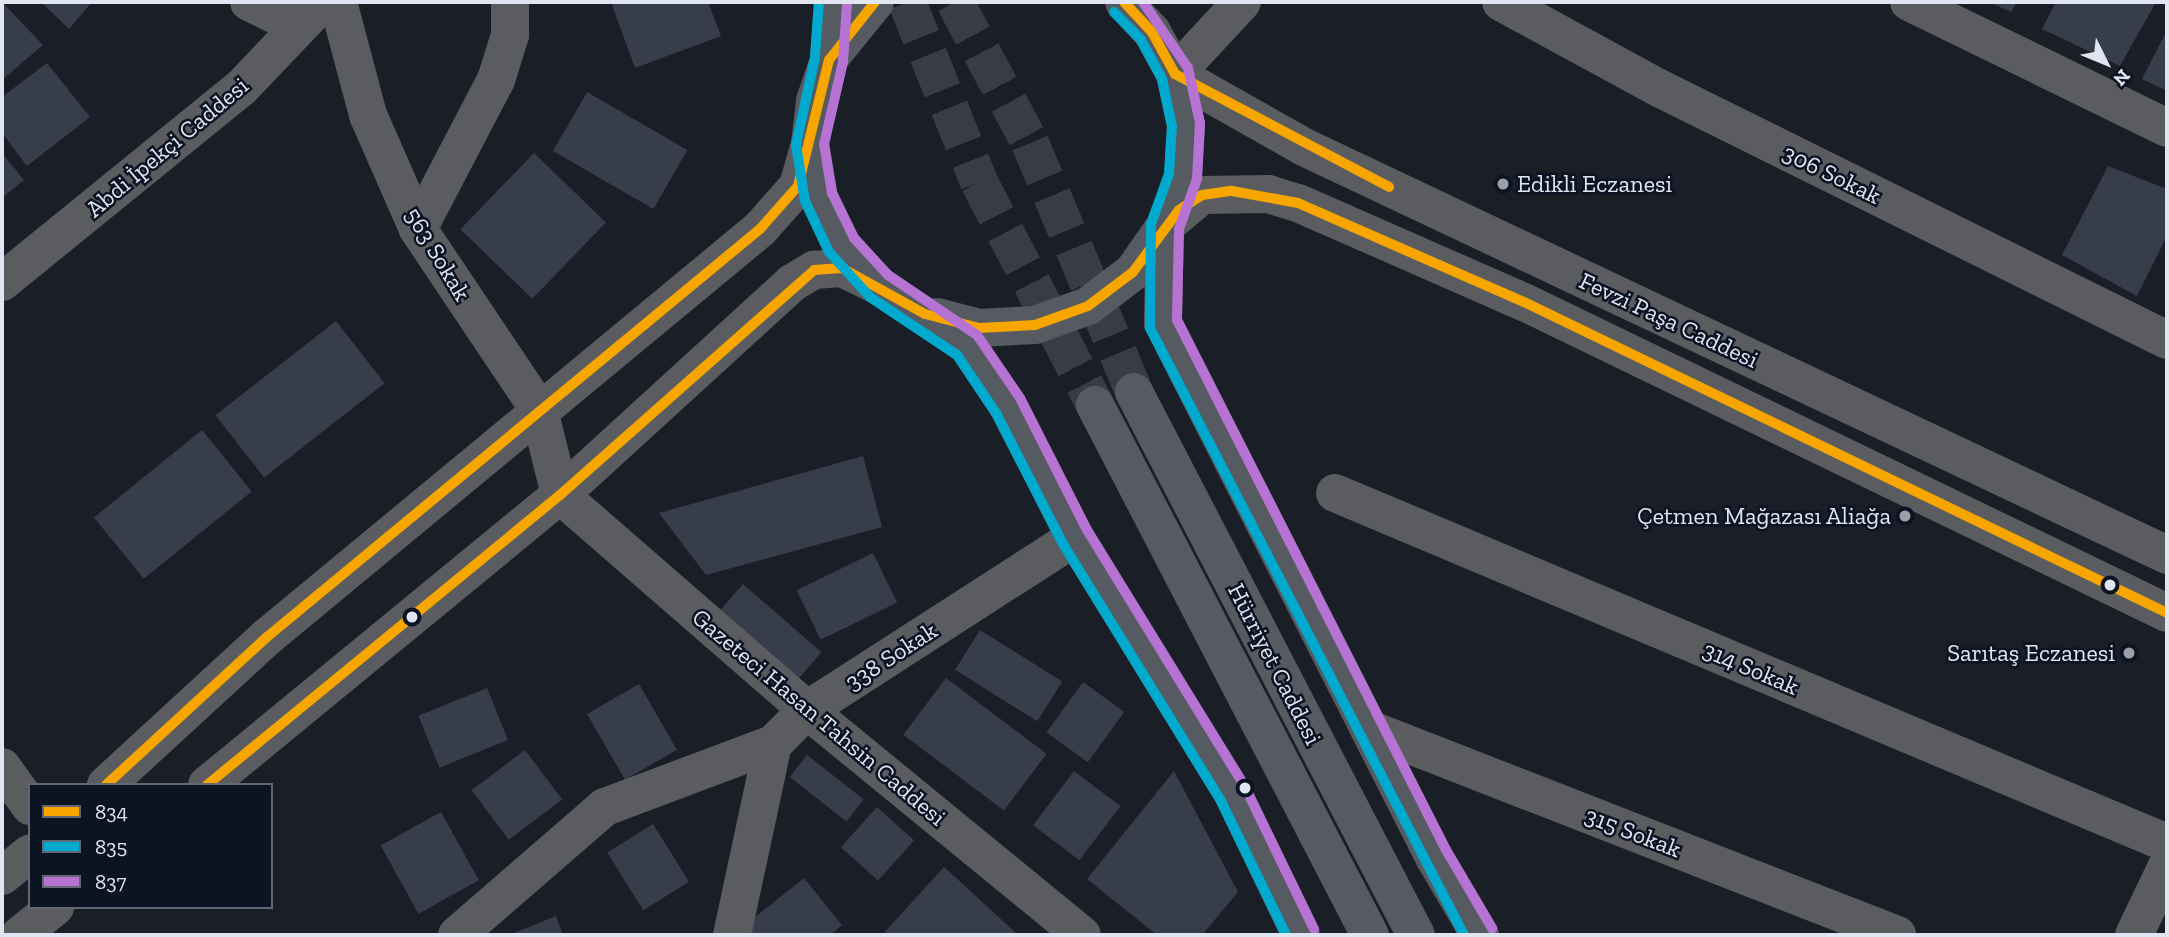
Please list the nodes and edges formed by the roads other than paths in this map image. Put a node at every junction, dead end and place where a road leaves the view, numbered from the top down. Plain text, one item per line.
1 (249, 2) edge
2 (338, 2) edge
3 (510, 2) edge
4 (834, 2) edge
5 (875, 2) edge
6 (1124, 2) edge
7 (1242, 2) edge
8 (1501, 2) edge
9 (1909, 2) edge
10 (311, 14) edge
11 (829, 60) junction
12 (1175, 74) junction
13 (2167, 128) edge
14 (810, 144) junction
15 (1166, 226) junction
16 (418, 229) junction
17 (2, 282) edge
18 (879, 286) junction
19 (925, 314) junction
20 (2167, 340) edge
21 (1133, 392) tunnel mouth
22 (1095, 405) tunnel mouth
23 (539, 410) junction
24 (1335, 493) dead end
25 (560, 495) junction
26 (1075, 537) junction
27 (2167, 555) edge
28 (2167, 613) edge
29 (807, 710) junction
30 (1369, 729) junction
31 (773, 744) junction
32 (2, 767) edge
33 (108, 783) edge
34 (209, 783) edge
35 (28, 803) edge
36 (2167, 843) edge
37 (28, 855) edge
38 (2167, 866) edge
39 (2, 876) edge
40 (52, 909) edge
41 (1065, 930) edge
42 (20, 935) edge
43 (457, 935) edge
44 (732, 935) edge
45 (1301, 935) edge
46 (1370, 935) edge
47 (1416, 935) edge
48 (1480, 935) edge
49 (1896, 935) edge
50 (2133, 935) edge

1 - 10 street
2 - 16 street, 563 Sokak
3 - 16 street
4 - 11 highway
5 - 11 highway
6 - 12 highway
7 - 12 street
8 - 20 street, 306 Sokak
9 - 13 street
10 - 17 street, Abdi İpekçi Caddesi
11 - 14 highway
12 - 15 highway
12 - 27 street, Fevzi Paşa Caddesi
14 - 18 highway
14 - 23 street
15 - 19 highway
15 - 28 street, Fevzi Paşa Caddesi
15 - 30 highway
16 - 23 street, 563 Sokak
18 - 19 highway
18 - 25 street
19 - 26 highway
21 - 47 highway, Hürriyet Caddesi
22 - 46 highway, Hürriyet Caddesi
23 - 25 street, 563 Sokak
23 - 33 street
24 - 36 street, 314 Sokak
25 - 29 street, Gazeteci Hasan Tahsin Caddesi
25 - 34 street
26 - 29 street, 338 Sokak
26 - 45 highway
29 - 31 street, 338 Sokak
29 - 41 street, Gazeteci Hasan Tahsin Caddesi
30 - 48 highway
30 - 49 street, 315 Sokak
31 - 43 street
31 - 44 street
32 - 35 street
37 - 39 street
38 - 50 street
40 - 42 street

